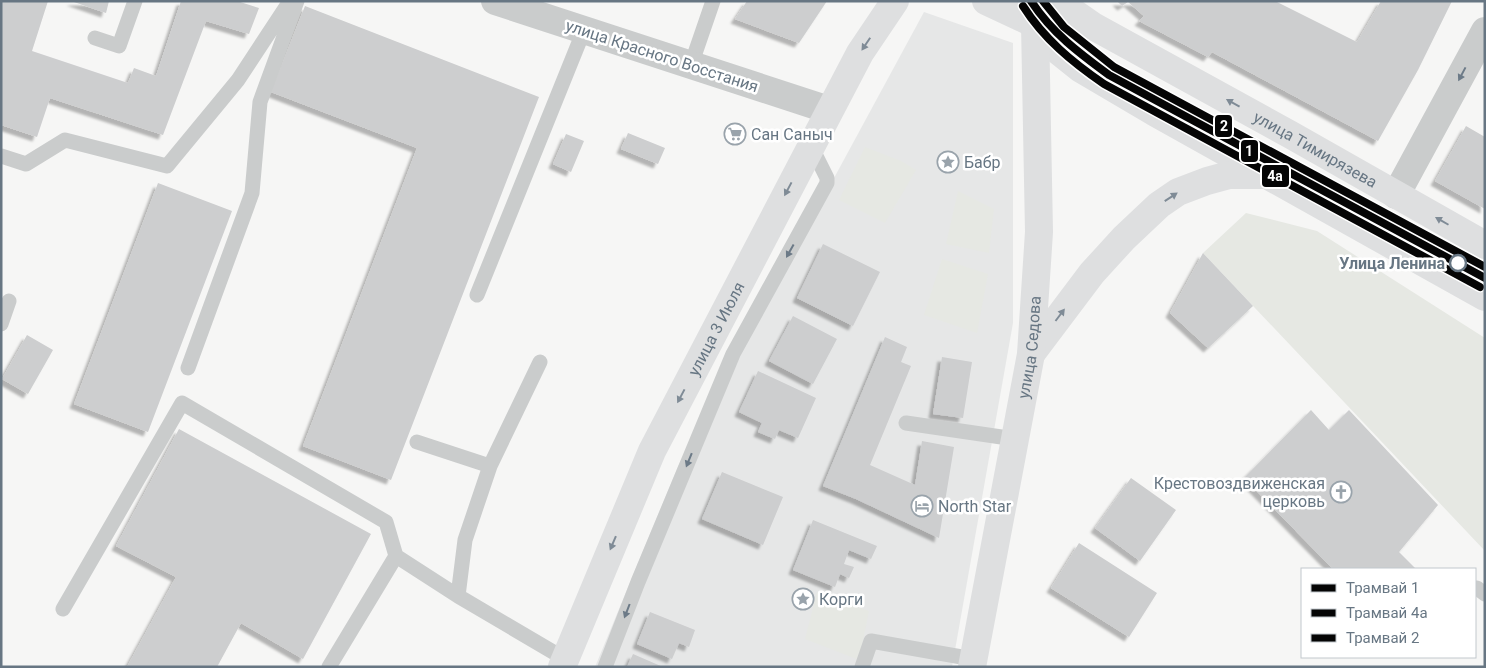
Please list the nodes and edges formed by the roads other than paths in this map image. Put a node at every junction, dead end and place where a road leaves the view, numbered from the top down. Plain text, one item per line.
1 (135, 1) edge
2 (290, 1) edge
3 (297, 1) edge
4 (495, 1) edge
5 (713, 1) edge
6 (895, 1) edge
7 (986, 1) edge
8 (1021, 1) edge
9 (1061, 1) edge
10 (1037, 13) edge
11 (1093, 26) junction
12 (584, 30) junction
13 (1485, 31) edge
14 (95, 38) dead end
15 (691, 65) junction
16 (829, 110) junction
17 (811, 146) junction
18 (1, 156) edge
19 (1267, 175) junction
20 (1396, 195) junction
21 (1485, 246) edge
22 (477, 295) dead end
23 (1485, 298) edge
24 (9, 301) dead end
25 (1, 324) edge
26 (1031, 354) junction
27 (540, 362) dead end
28 (188, 368) dead end
29 (906, 423) dead end
30 (1015, 440) junction
31 (417, 442) dead end
32 (490, 466) junction
33 (396, 556) junction
34 (458, 596) junction
35 (63, 609) dead end
36 (564, 663) edge
37 (973, 663) edge
38 (329, 667) edge
39 (605, 667) edge
40 (862, 667) edge

1 - 14 lane
2 - 18 lane
3 - 28 lane
4 - 12 street, улица Красного Восстания
5 - 15 lane
6 -> 16 main road, улица 3 Июля
7 - 10 main road
8 - 10 main road
9 - 11 main road, улица Тимирязева
10 - 11 main road
10 - 19 main road
10 - 26 main road, улица Седова
20 -> 11 main road, улица Тимирязева
12 - 15 street, улица Красного Восстания
12 - 22 lane
13 -> 20 street
15 - 16 street, улица Красного Восстания
16 - 17 main road, улица 3 Июля
17 -> 36 main road, улица 3 Июля
17 -> 39 lane
19 - 23 main road
26 -> 19 main road
21 -> 20 main road, улица Тимирязева
24 - 25 lane
26 - 30 main road, улица Седова
27 - 32 lane
29 - 30 lane
30 - 37 main road, улица Седова
31 - 32 lane
32 - 34 lane
33 - 34 lane
33 - 35 lane
33 - 38 lane
34 - 36 lane
37 - 40 lane

